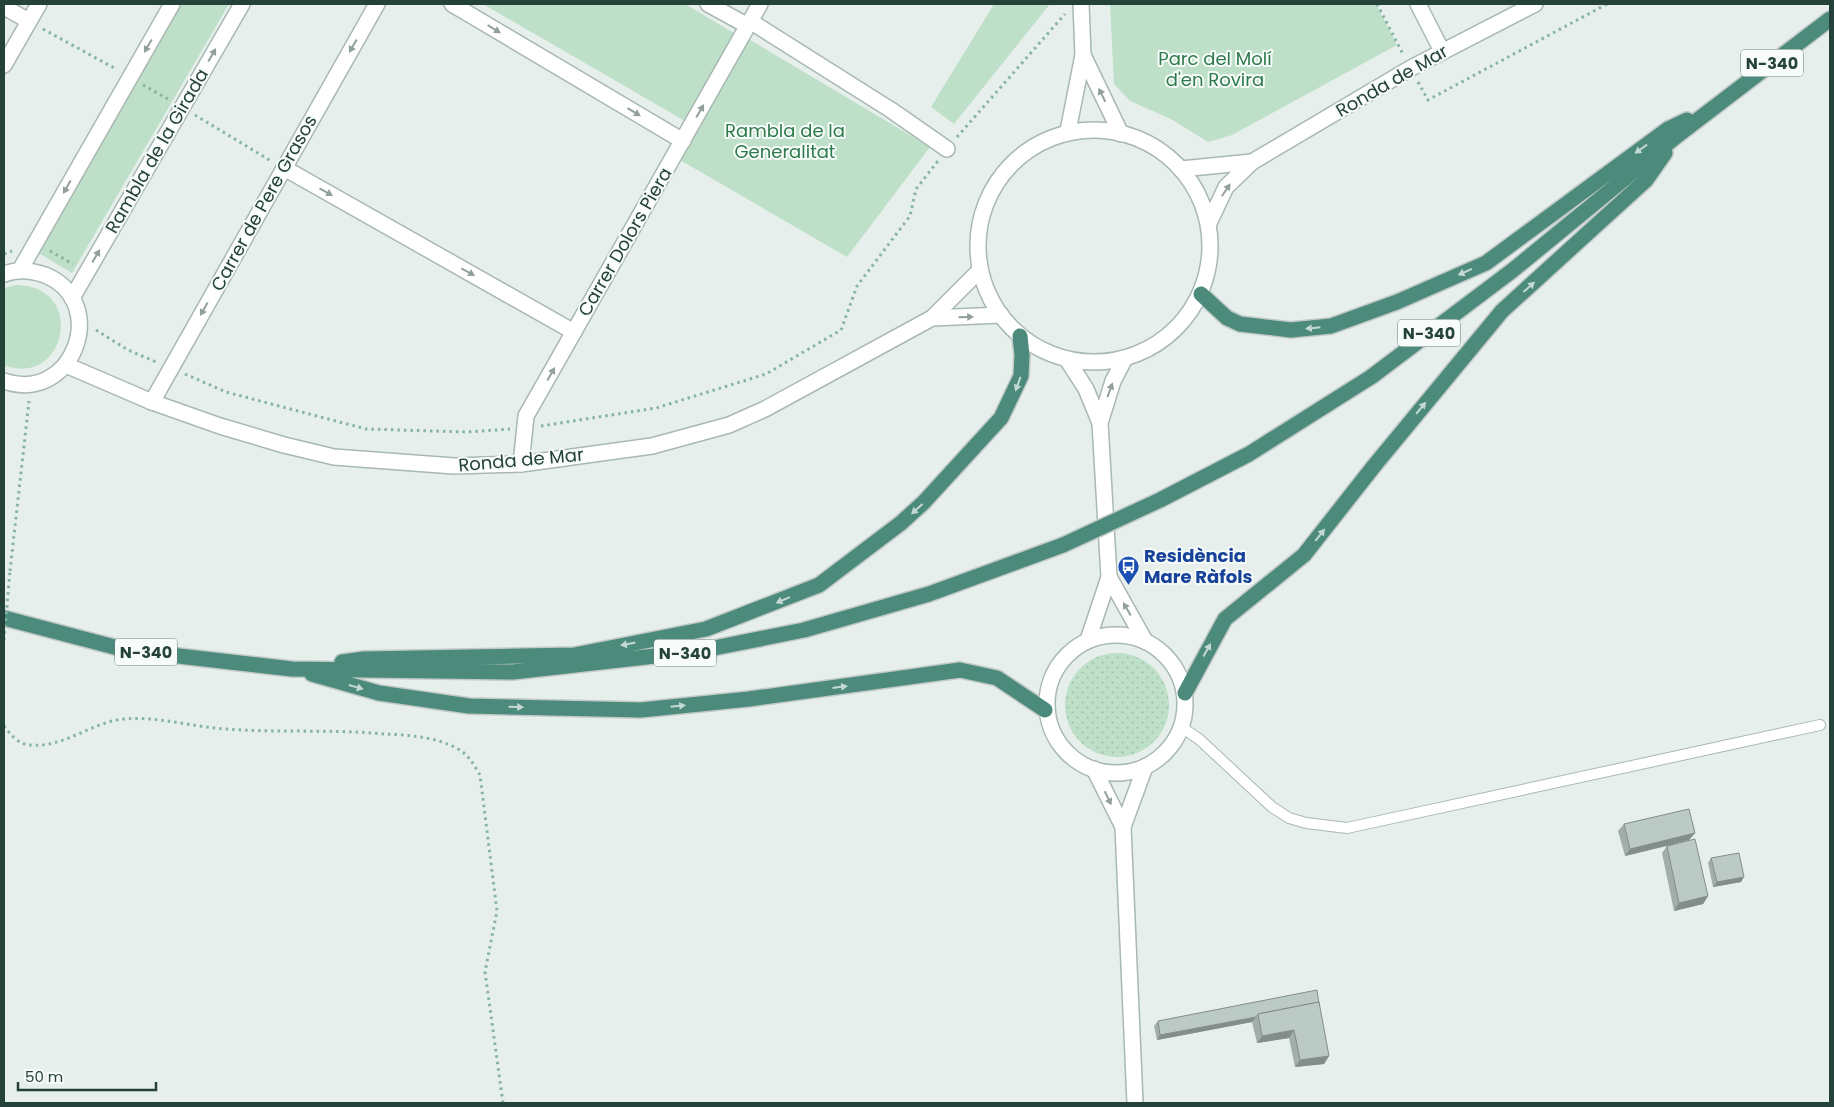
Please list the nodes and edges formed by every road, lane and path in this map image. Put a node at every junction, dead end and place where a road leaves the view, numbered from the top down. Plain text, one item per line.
1 (39, 4) edge
2 (172, 4) edge
3 (242, 4) edge
4 (377, 4) edge
5 (452, 4) edge
6 (708, 4) edge
7 (760, 4) edge
8 (1377, 4) edge
9 (1418, 4) edge
10 (1535, 4) edge
11 (1607, 4) edge
12 (4, 7) edge
13 (1074, 7) edge
14 (1830, 19) edge
15 (29, 21) junction
16 (749, 24) junction
17 (1396, 40) dead end
18 (1442, 51) junction
19 (1083, 55) junction
20 (4, 65) edge
21 (129, 77) junction
22 (1428, 100) dead end
23 (182, 107) junction
24 (1713, 107) junction
25 (1068, 131) junction
26 (1121, 134) junction
27 (1678, 136) junction
28 (683, 141) junction
29 (947, 149) junction
30 (1252, 162) junction
31 (284, 168) junction
32 (1181, 169) junction
33 (1208, 223) junction
34 (20, 244) dead end
35 (44, 248) dead end
36 (4, 254) edge
37 (79, 268) dead end
38 (20, 270) junction
39 (977, 273) junction
40 (4, 274) edge
41 (1201, 294) junction
42 (72, 298) junction
43 (1001, 315) junction
44 (932, 318) junction
45 (94, 323) dead end
46 (574, 332) junction
47 (1020, 336) junction
48 (1126, 358) junction
49 (1068, 361) junction
50 (66, 365) junction
51 (171, 368) junction
52 (4, 381) edge
53 (31, 384) junction
54 (152, 402) junction
55 (1100, 423) junction
56 (525, 427) junction
57 (521, 464) junction
58 (1109, 577) junction
59 (4, 618) edge
60 (4, 640) edge
61 (1088, 640) junction
62 (1145, 641) junction
63 (292, 669) junction
64 (1185, 693) junction
65 (1046, 710) junction
66 (1820, 724) dead end
67 (4, 726) edge
68 (1181, 727) junction
69 (1145, 767) junction
70 (1094, 769) junction
71 (1123, 827) junction
72 (503, 1103) edge
73 (1135, 1103) edge

1 - 15 street
2 -> 21 street
23 -> 3 street, Rambla de la Girada
4 -> 31 street, Carrer de Pere Grasos
5 -> 28 street
6 - 16 street
7 - 16 street, Carrer Dolors Piera
8 - 17 path
9 - 18 street
10 - 18 street, Ronda de Mar
11 - 22 path
12 - 15 street
13 - 19 street
13 - 29 path
14 - 24 highway, N-340
15 - 20 street
15 - 21 path
28 -> 16 street, Carrer Dolors Piera
16 - 29 street
18 - 30 street, Ronda de Mar
19 - 25 street
26 -> 19 street
21 - 23 path
21 -> 38 street
23 - 31 path
42 -> 23 street, Rambla de la Girada
24 - 27 highway, N-340
24 -> 41 highway
25 - 26 street
25 - 39 street
26 - 32 street
27 - 63 highway, N-340, bridge
64 -> 27 highway
28 - 46 street, Carrer Dolors Piera
29 - 56 path
30 - 32 street, Ronda de Mar
33 -> 30 street, Ronda de Mar
31 -> 46 street
31 -> 51 street, Carrer de Pere Grasos
32 - 33 street
33 - 41 street
34 - 36 path
35 - 37 path
38 - 40 street
38 - 42 street
39 - 43 street
39 - 44 street, Ronda de Mar
41 - 48 street
42 - 50 street
44 -> 43 street, Ronda de Mar
43 - 47 street
44 - 57 street, Ronda de Mar
45 - 51 path
56 -> 46 street, Carrer Dolors Piera
47 - 49 street
47 -> 63 highway
48 - 49 street
55 -> 48 street
49 - 55 street
50 - 53 street
50 - 54 street, Ronda de Mar
51 - 54 street, Carrer de Pere Grasos
51 - 56 path
52 - 53 street
53 - 60 path, bridge
54 - 57 street, Ronda de Mar
55 - 58 street
56 - 57 street, Carrer Dolors Piera
58 - 61 street
62 -> 58 street
59 - 63 highway, N-340
61 - 62 street
61 - 65 street
62 - 64 street
63 -> 65 highway
64 - 68 street
65 - 70 street
66 - 68 lane
67 - 72 path
68 - 69 street
69 - 70 street
69 - 71 street
70 -> 71 street
71 - 73 street

